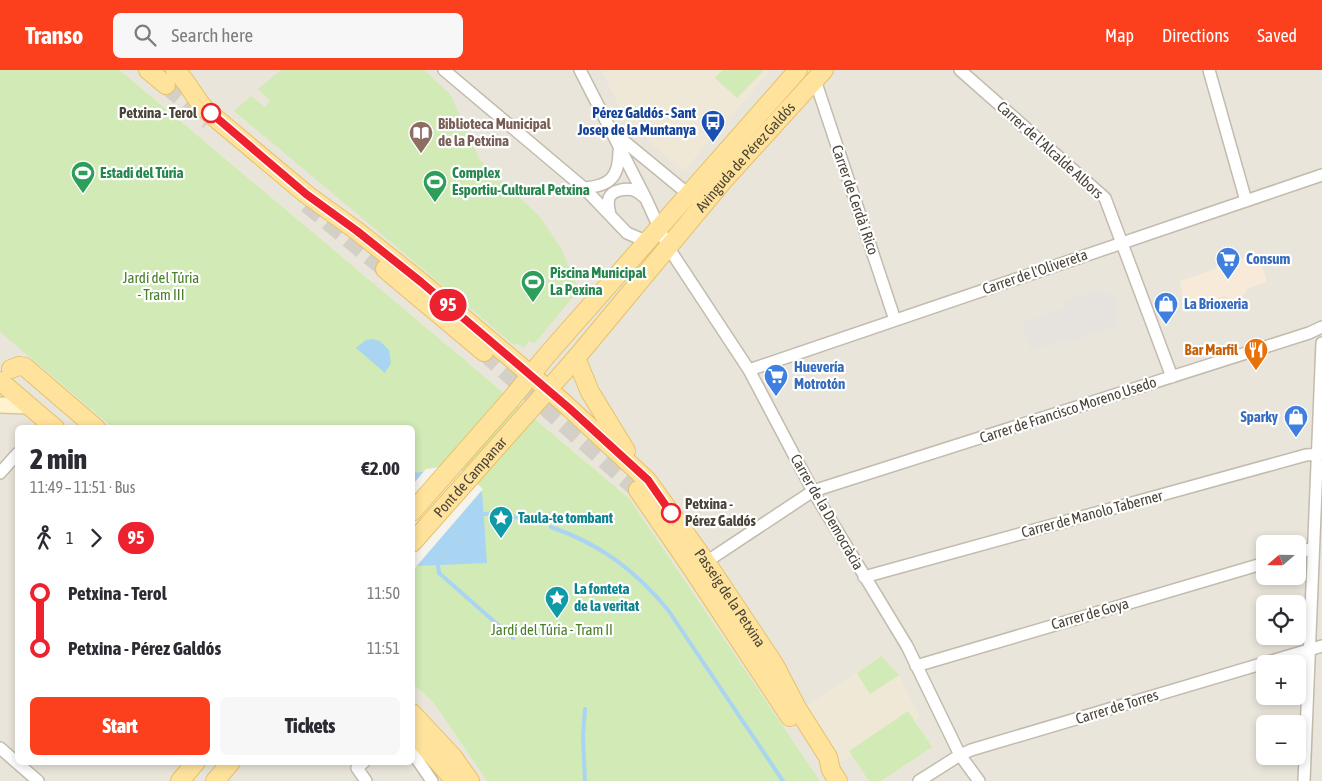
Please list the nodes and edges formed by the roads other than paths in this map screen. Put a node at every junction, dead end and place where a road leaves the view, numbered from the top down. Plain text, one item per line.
1 (148, 70) edge
2 (175, 70) edge
3 (444, 70) edge
4 (580, 70) edge
5 (798, 70) edge
6 (960, 70) edge
7 (1209, 70) edge
8 (819, 75) edge
9 (166, 85) tunnel mouth
10 (608, 127) junction
11 (619, 149) junction
12 (1322, 175) edge
13 (584, 188) junction
14 (646, 199) junction
15 (696, 200) junction
16 (1246, 201) junction
17 (610, 215) junction
18 (660, 228) junction
19 (648, 242) junction
20 (1121, 243) junction
21 (668, 247) junction
22 (386, 269) tunnel mouth
23 (895, 320) junction
24 (1322, 327) edge
25 (1322, 343) edge
26 (484, 352) tunnel mouth
27 (576, 358) junction
28 (749, 370) junction
29 (3, 371) edge
30 (530, 374) junction
31 (1172, 376) junction
32 (548, 390) junction
33 (512, 398) joint
34 (0, 405) edge
35 (29, 406) junction
36 (527, 412) joint
37 (47, 425) edge
38 (75, 425) edge
39 (92, 425) edge
40 (1320, 454) edge
41 (15, 456) edge
42 (0, 474) edge
43 (643, 485) junction
44 (813, 491) junction
45 (415, 509) edge
46 (415, 540) edge
47 (1313, 548) junction
48 (1306, 550) edge
49 (706, 562) junction
50 (1256, 566) edge
51 (864, 577) junction
52 (1322, 646) edge
53 (1309, 650) junction
54 (916, 666) junction
55 (415, 716) edge
56 (415, 735) edge
57 (0, 748) edge
58 (960, 755) junction
59 (415, 756) edge
60 (15, 761) edge
61 (20, 765) edge
62 (193, 765) edge
63 (228, 765) edge
64 (360, 765) edge
65 (834, 776) edge
66 (38, 781) edge
67 (180, 781) edge
68 (215, 781) edge
69 (366, 781) edge
70 (432, 781) edge
71 (456, 781) edge
72 (470, 781) edge
73 (919, 781) edge
74 (980, 781) edge
75 (1304, 781) edge

1 - 9 main road
2 - 30 main road, Passeig de la Petxina
3 - 13 street
4 - 10 street
5 - 15 main road, Avinguda de Pérez Galdós
6 - 20 street, Carrer de l'Alcalde Albors
7 - 16 street
8 - 15 main road, Avinguda de Pérez Galdós
8 - 23 street, Carrer de Cerdà i Rico
10 - 11 street
10 - 15 street
11 - 13 street
11 - 14 street
12 - 16 street, Carrer de l'Olivereta
13 - 17 street
14 - 17 street
14 - 18 street
15 - 18 main road, Avinguda de Pérez Galdós
15 - 21 main road, Avinguda de Pérez Galdós
16 - 20 street, Carrer de l'Olivereta
17 - 19 street
18 - 19 main road, Avinguda de Pérez Galdós
18 - 21 street
19 - 30 main road, Avinguda de Pérez Galdós
20 - 23 street, Carrer de l'Olivereta
20 - 31 street, Carrer de l'Alcalde Albors
21 - 27 main road, Avinguda de Pérez Galdós
21 - 28 street, Carrer de la Democràcia
22 - 26 main road
23 - 28 street, Carrer de l'Olivereta
24 - 31 street, Carrer de Francisco Moreno Usedo
25 - 40 street
27 - 32 main road, Avinguda de Pérez Galdós
27 - 43 main road
28 - 44 street, Carrer de la Democràcia
29 - 35 main road
29 - 38 main road
29 - 39 main road
30 - 32 main road, Passeig de la Petxina
30 - 33 main road, Avinguda de Pérez Galdós
31 - 44 street, Carrer de Francisco Moreno Usedo
32 - 36 main road, Avinguda de Pérez Galdós
32 - 43 main road, Passeig de la Petxina
33 - 45 main road, Pont de Campanar
34 - 35 main road
35 - 37 main road
36 - 46 main road, Pont de Campanar
40 - 47 street
40 - 51 street, Carrer de Manolo Taberner
41 - 42 street
43 - 49 main road, Passeig de la Petxina
43 - 65 main road, Passeig de la Petxina
44 - 49 street, Carrer de Francisco Moreno Usedo
44 - 51 street, Carrer de la Democràcia
47 - 48 street
47 - 53 street
49 - 65 main road, Passeig de la Petxina
50 - 54 street, Carrer de Goya
51 - 54 street, Carrer de la Democràcia
52 - 53 street, Carrer de Torres
53 - 58 street, Carrer de Torres
53 - 75 street
54 - 58 street, Carrer de la Democràcia
55 - 72 main road
56 - 71 main road
57 - 60 street
58 - 73 street, Carrer de Torres
58 - 74 street, Carrer de la Democràcia
59 - 70 street
61 - 66 street
62 - 67 main road
63 - 68 main road
64 - 69 street

